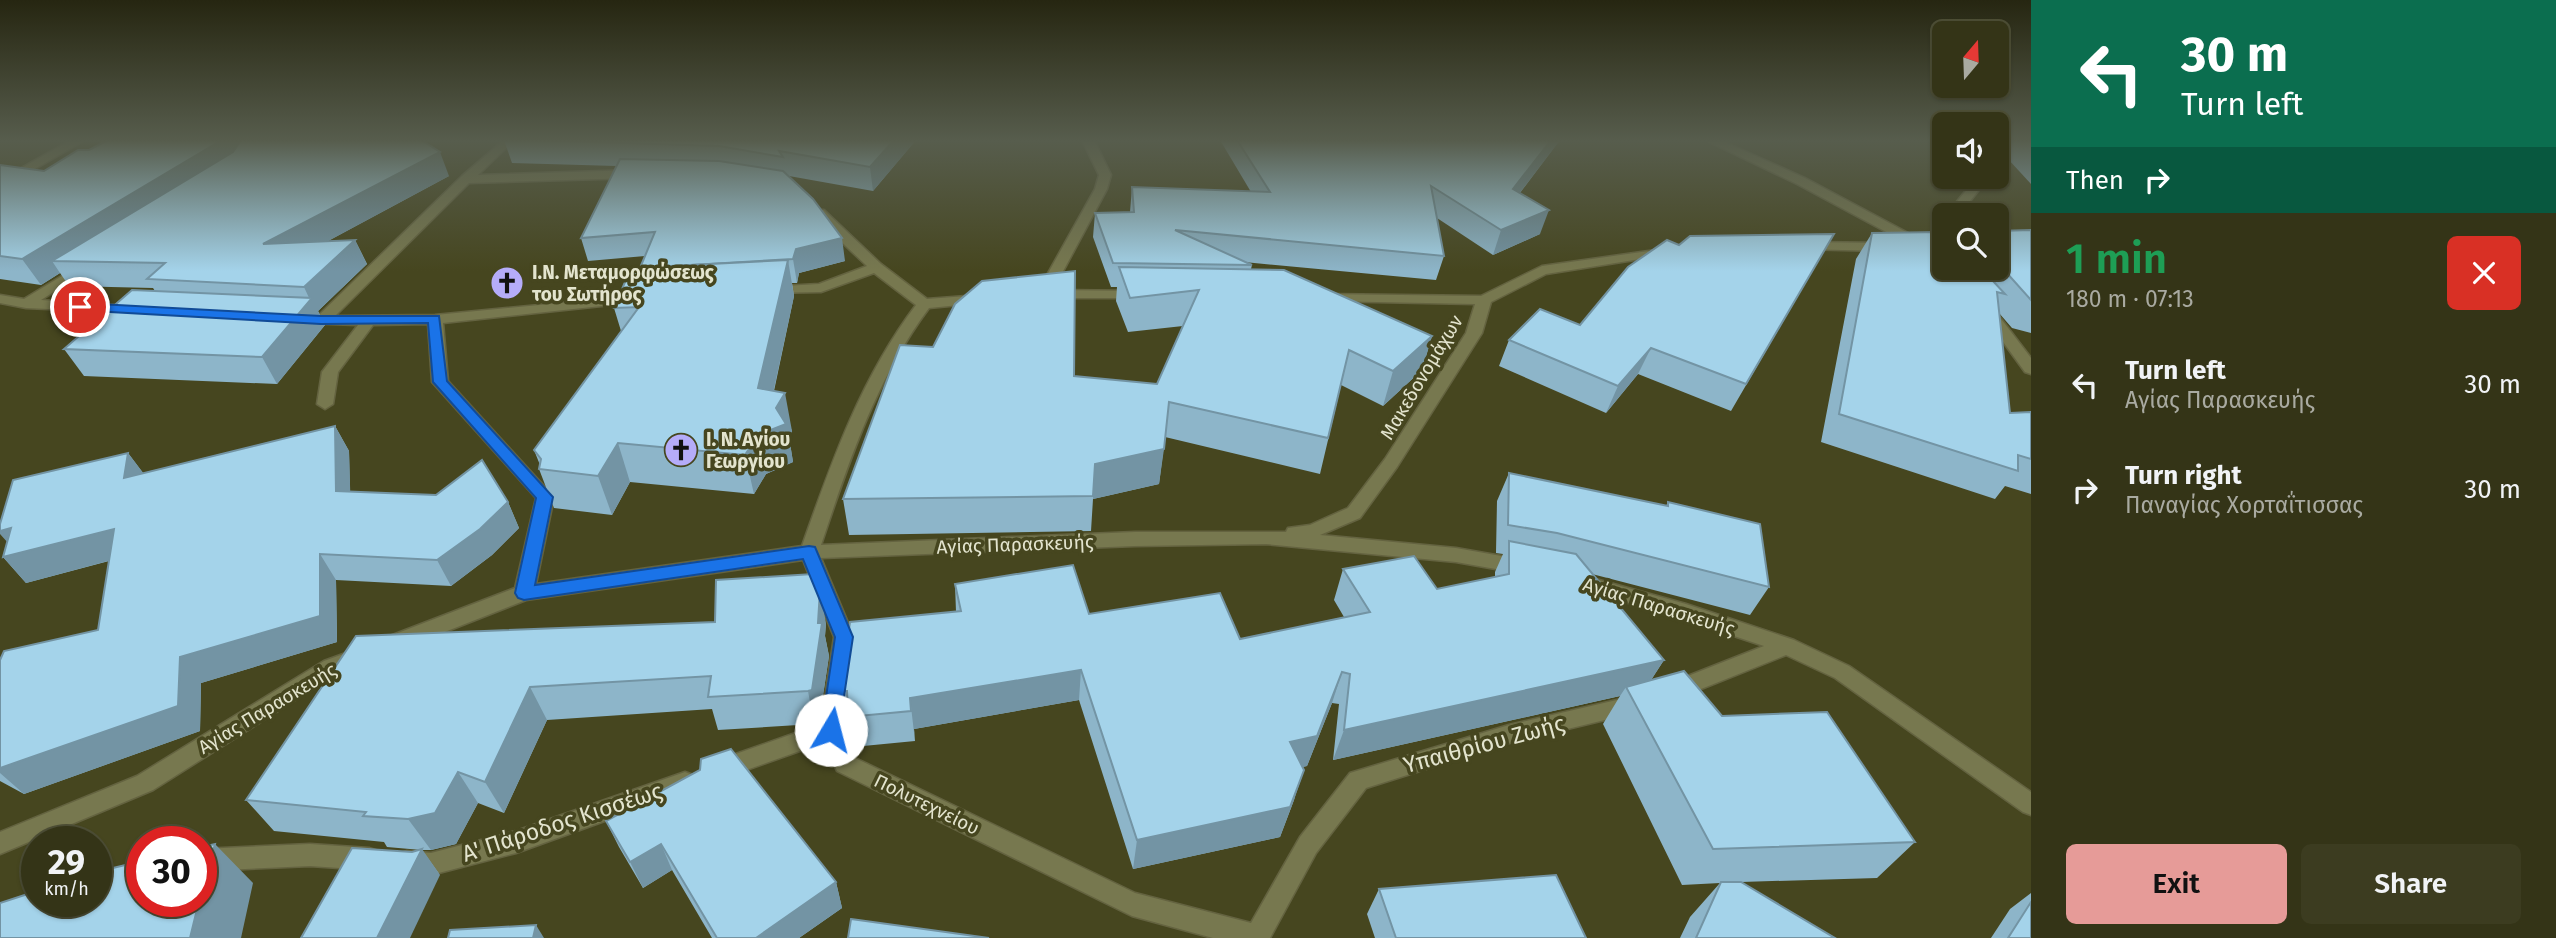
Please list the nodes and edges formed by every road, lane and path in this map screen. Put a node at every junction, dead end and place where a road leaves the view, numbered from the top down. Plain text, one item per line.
1 (461, 184) edge
2 (1102, 184) edge
3 (1806, 184) edge
4 (1973, 189) edge
5 (1962, 203) edge
6 (811, 206) edge
7 (1932, 241) edge
8 (1783, 246) edge
9 (1926, 248) junction
10 (1693, 249) edge
11 (1932, 253) edge
12 (94, 260) edge
13 (876, 267) junction
14 (753, 292) edge
15 (1163, 295) edge
16 (1973, 295) edge
17 (657, 297) edge
18 (1309, 297) edge
19 (991, 298) edge
20 (0, 299) edge
21 (1483, 300) junction
22 (26, 304) junction
23 (924, 304) junction
24 (147, 311) edge
25 (281, 318) edge
26 (435, 319) junction
27 (321, 320) junction
28 (369, 321) junction
29 (2031, 369) edge
30 (325, 404) dead end
31 (1266, 537) junction
32 (809, 552) junction
33 (524, 593) junction
34 (1787, 646) junction
35 (831, 730) junction
36 (2031, 805) edge
37 (0, 843) edge
38 (217, 859) edge
39 (1256, 937) edge

1 - 27 street
2 - 15 street
3 - 9 street
4 - 5 street
6 - 13 street
7 - 9 street
8 - 9 street
9 - 11 street
10 - 21 street, Μακεδονομάχων
12 - 22 street
13 - 14 street
13 - 23 street
16 - 29 street
17 - 26 street
18 - 21 street
19 - 23 street
20 - 22 street
21 - 31 street, Μακεδονομάχων
22 - 24 street
23 - 32 street
25 - 27 street
26 - 28 street
26 - 33 street
27 - 28 street
28 - 30 street
31 - 32 street, Αγίας Παρασκευής
31 - 34 street, Αγίας Παρασκευής
32 - 33 street, Αγίας Παρασκευής
32 - 35 street
33 - 37 street, Αγίας Παρασκευής
34 - 36 street, Αγίας Παρασκευής
34 - 39 street, Υπαιθρίου Ζωής
35 - 38 street, Α' Πάροδος Κισσέως
35 - 39 street, Πολυτεχνείου

